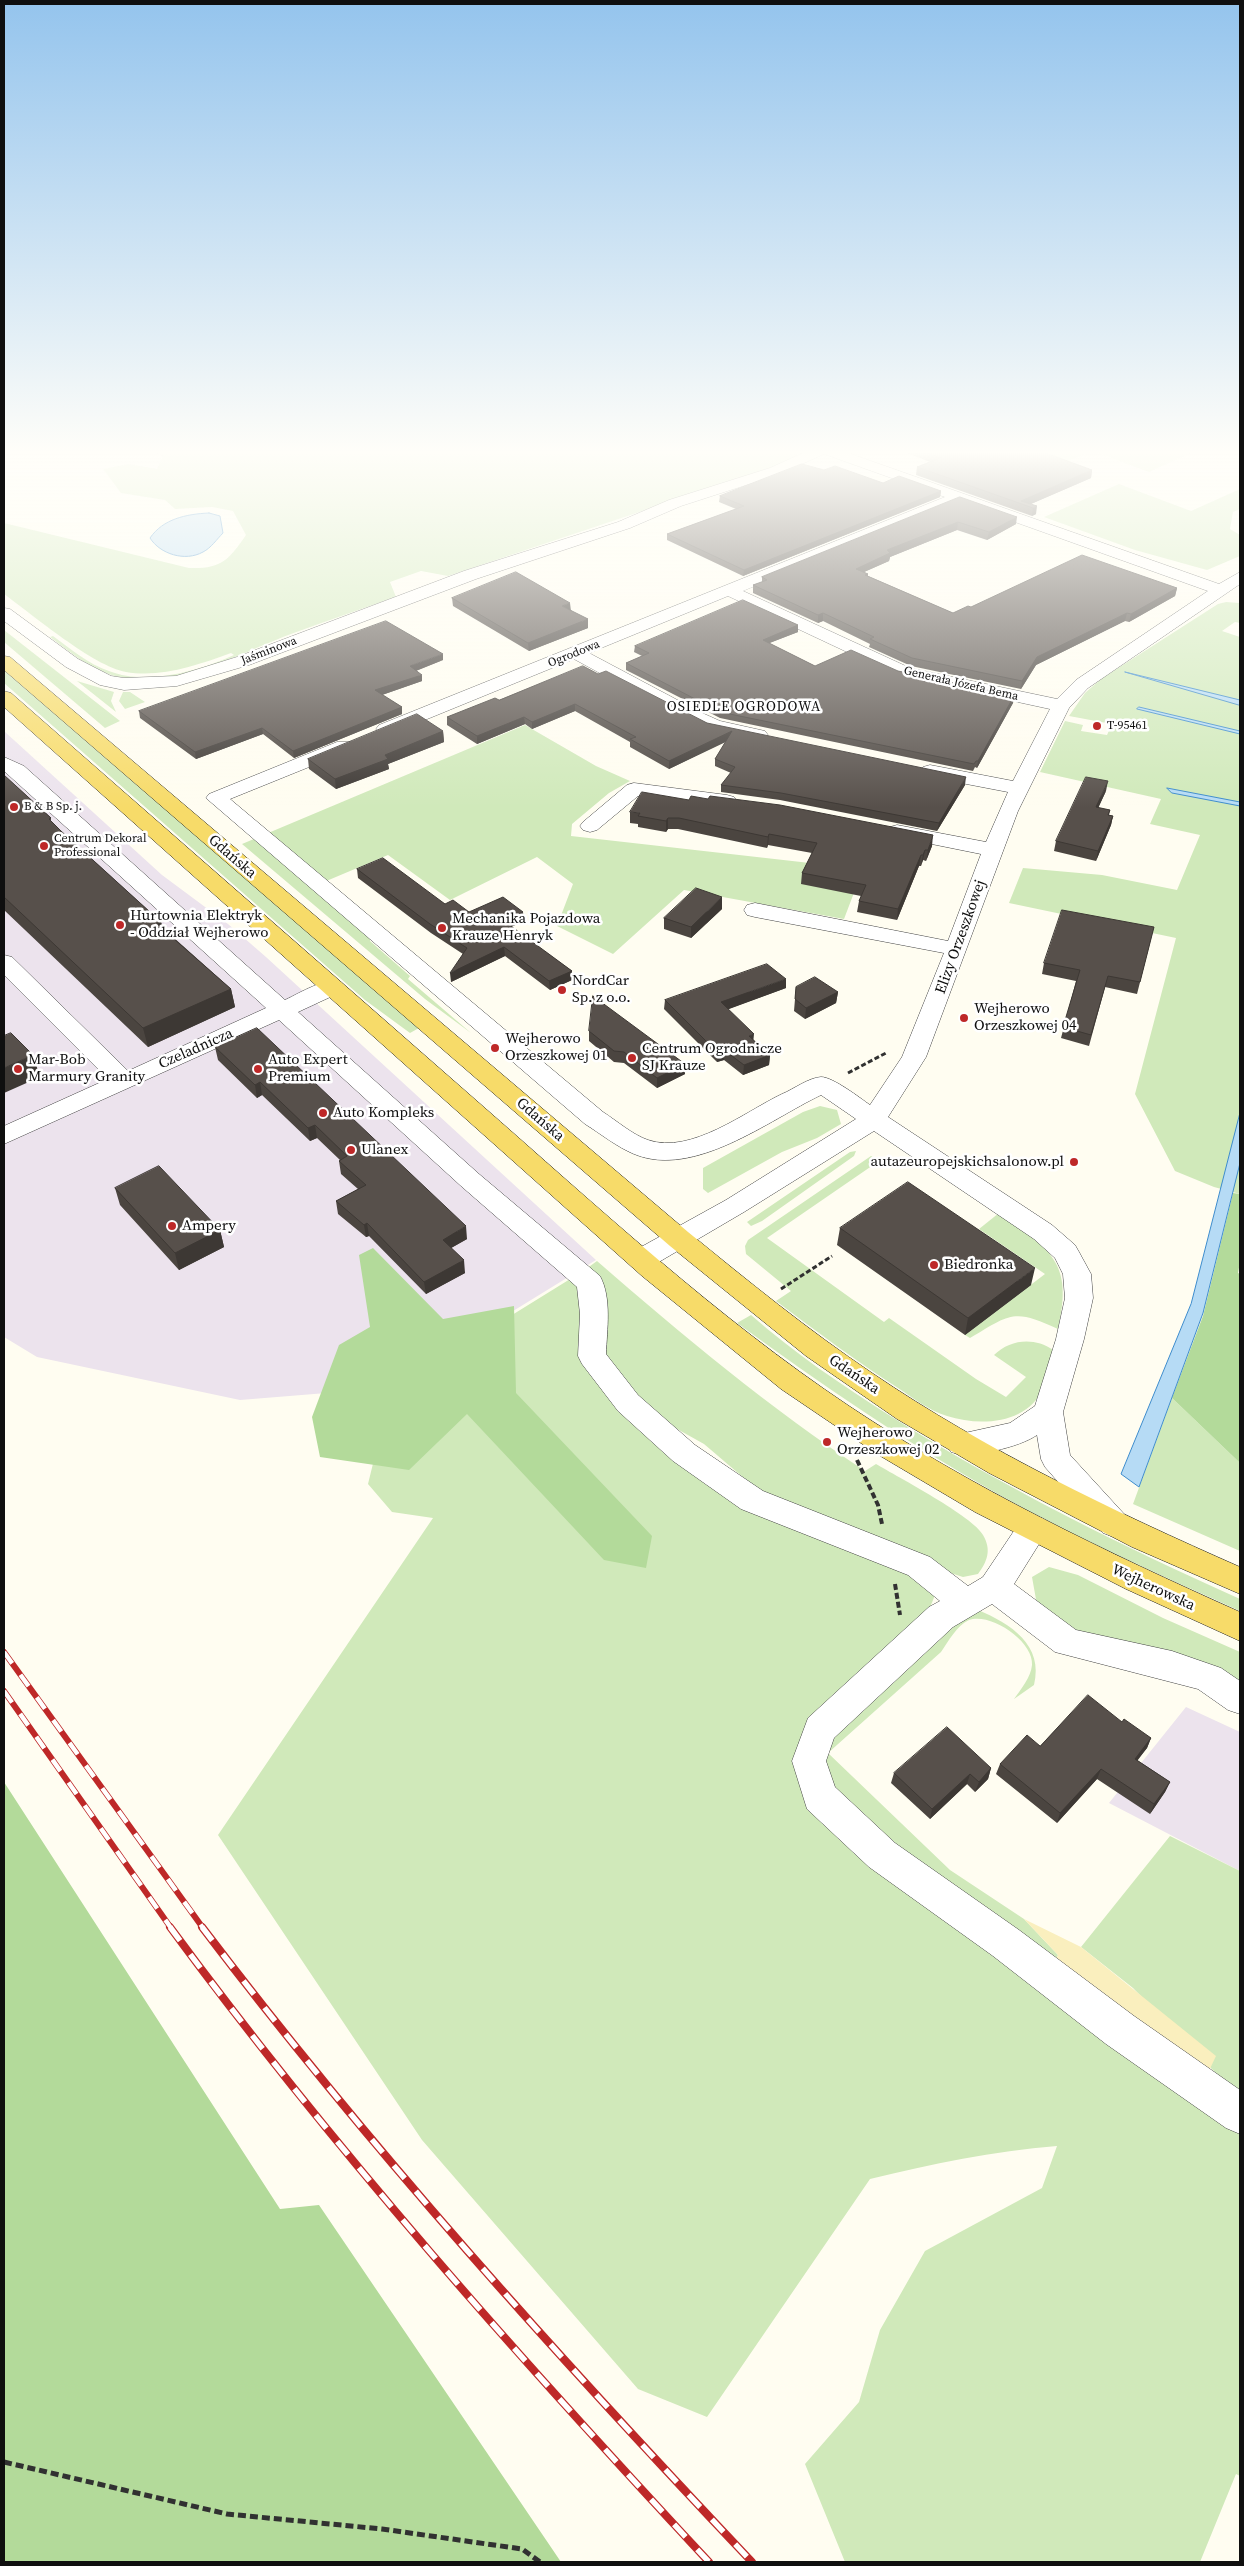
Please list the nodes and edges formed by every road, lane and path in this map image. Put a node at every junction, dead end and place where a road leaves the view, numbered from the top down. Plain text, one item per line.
1 (490, 569) edge
2 (781, 569) edge
3 (1160, 569) edge
4 (1240, 576) edge
5 (728, 590) junction
6 (1221, 590) junction
7 (4, 613) edge
8 (576, 653) junction
9 (4, 661) edge
10 (4, 696) edge
11 (1061, 706) junction
12 (4, 707) edge
13 (775, 738) edge
14 (53, 740) junction
15 (4, 763) edge
16 (909, 766) edge
17 (1018, 788) junction
18 (750, 804) edge
19 (590, 826) dead end
20 (874, 826) edge
21 (993, 850) junction
22 (755, 910) dead end
23 (956, 949) junction
24 (4, 962) edge
25 (333, 986) junction
26 (282, 1010) junction
27 (889, 1048) dead end
28 (124, 1081) junction
29 (822, 1085) junction
30 (873, 1119) junction
31 (4, 1136) edge
32 (679, 1238) junction
33 (832, 1256) dead end
34 (642, 1259) junction
35 (778, 1291) dead end
36 (1048, 1412) junction
37 (962, 1444) junction
38 (1114, 1524) junction
39 (1033, 1528) junction
40 (1066, 1546) joint
41 (1240, 1581) edge
42 (994, 1586) junction
43 (966, 1602) junction
44 (1240, 1627) edge
45 (1240, 1699) edge
46 (1240, 2114) edge
47 (4, 2462) edge
48 (540, 2562) edge

1 - 7 street, Jaśminowa
2 - 5 street, Ogrodowa
3 - 6 street
4 - 6 street, Elizy Orzeszkowej
5 - 8 street, Ogrodowa
5 - 11 street, Generała Józefa Bema
6 - 11 street, Elizy Orzeszkowej
8 - 13 street
8 - 29 street, Ogrodowa
9 - 32 main road, Gdańska
10 - 14 main road, Gdańska
11 - 17 street, Elizy Orzeszkowej
12 - 14 main road
14 - 25 main road, Gdańska
15 - 26 street
16 - 17 street
17 - 21 street, Elizy Orzeszkowej
18 - 19 street
20 - 21 street
21 - 23 street, Elizy Orzeszkowej
22 - 23 street
23 - 30 street, Elizy Orzeszkowej
24 - 28 street
25 - 26 street, Czeladnicza
25 - 34 main road, Gdańska
26 - 28 street, Czeladnicza
26 - 43 street
27 - 29 path
28 - 31 street, Czeladnicza
29 - 30 street
30 - 32 street, Elizy Orzeszkowej
30 - 36 street
32 - 34 street, Elizy Orzeszkowej
32 - 37 main road, Gdańska
33 - 35 path
34 - 39 main road, Gdańska
36 - 37 street
36 - 38 street
37 - 38 main road, Gdańska
38 - 41 main road
39 - 40 main road, Gdańska
39 - 42 street
40 - 44 main road, Wejherowska
42 - 43 street
42 - 45 street
43 - 46 street
47 - 48 path

